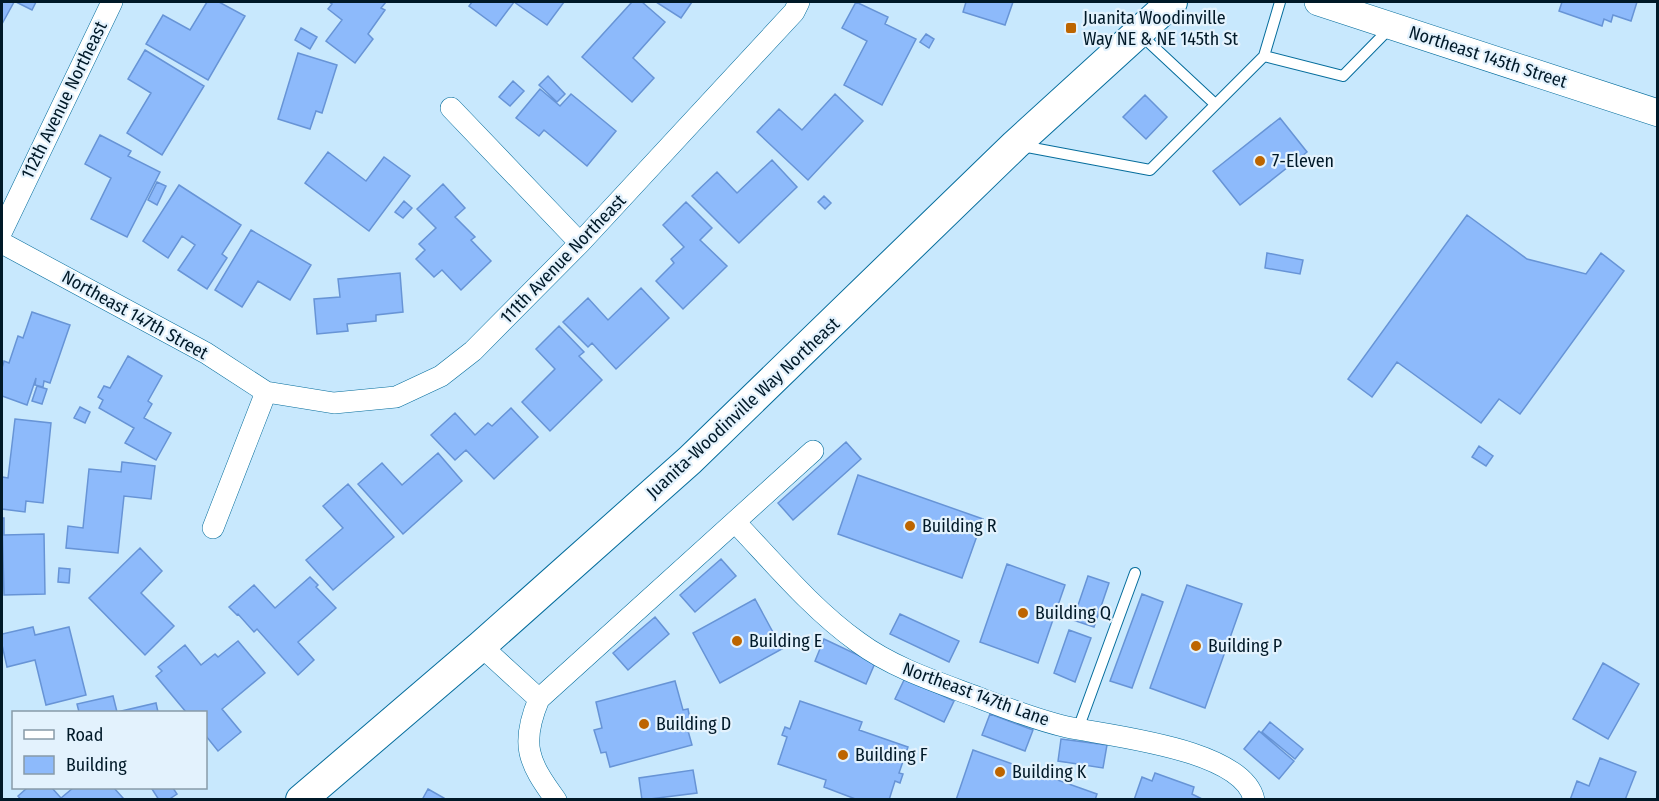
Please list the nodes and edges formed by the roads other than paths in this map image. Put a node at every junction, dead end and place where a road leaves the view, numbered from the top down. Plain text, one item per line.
1 (112, 2) edge
2 (799, 2) edge
3 (1172, 2) edge
4 (1280, 2) edge
5 (1318, 2) edge
6 (1392, 26) junction
7 (1138, 32) junction
8 (1264, 56) junction
9 (1215, 104) junction
10 (451, 108) dead end
11 (1658, 113) edge
12 (1015, 145) junction
13 (2, 231) edge
14 (2, 243) edge
15 (580, 243) junction
16 (266, 392) junction
17 (813, 451) dead end
18 (735, 522) junction
19 (213, 528) dead end
20 (1135, 573) dead end
21 (481, 646) junction
22 (539, 699) junction
23 (1078, 729) junction
24 (1254, 798) edge
25 (302, 800) edge
26 (556, 800) edge

1 - 13 street, 112th Avenue Northeast
2 - 15 street, 111th Avenue Northeast
3 - 7 main road, Juanita-Woodinville Way Northeast
4 - 8 lane
5 - 6 street, Northeast 145th Street
6 - 8 lane
6 - 11 street, Northeast 145th Street
7 - 9 lane
7 - 12 main road, Juanita-Woodinville Way Northeast
8 - 9 lane
9 - 12 lane
10 - 15 street
12 - 21 main road, Juanita-Woodinville Way Northeast
14 - 16 street, Northeast 147th Street
15 - 16 street, 111th Avenue Northeast
16 - 19 street
17 - 18 street
18 - 22 street
18 - 23 street, Northeast 147th Lane
20 - 23 lane
21 - 22 street
21 - 25 main road, Juanita-Woodinville Way Northeast
22 - 26 street
23 - 24 street, Northeast 147th Lane

